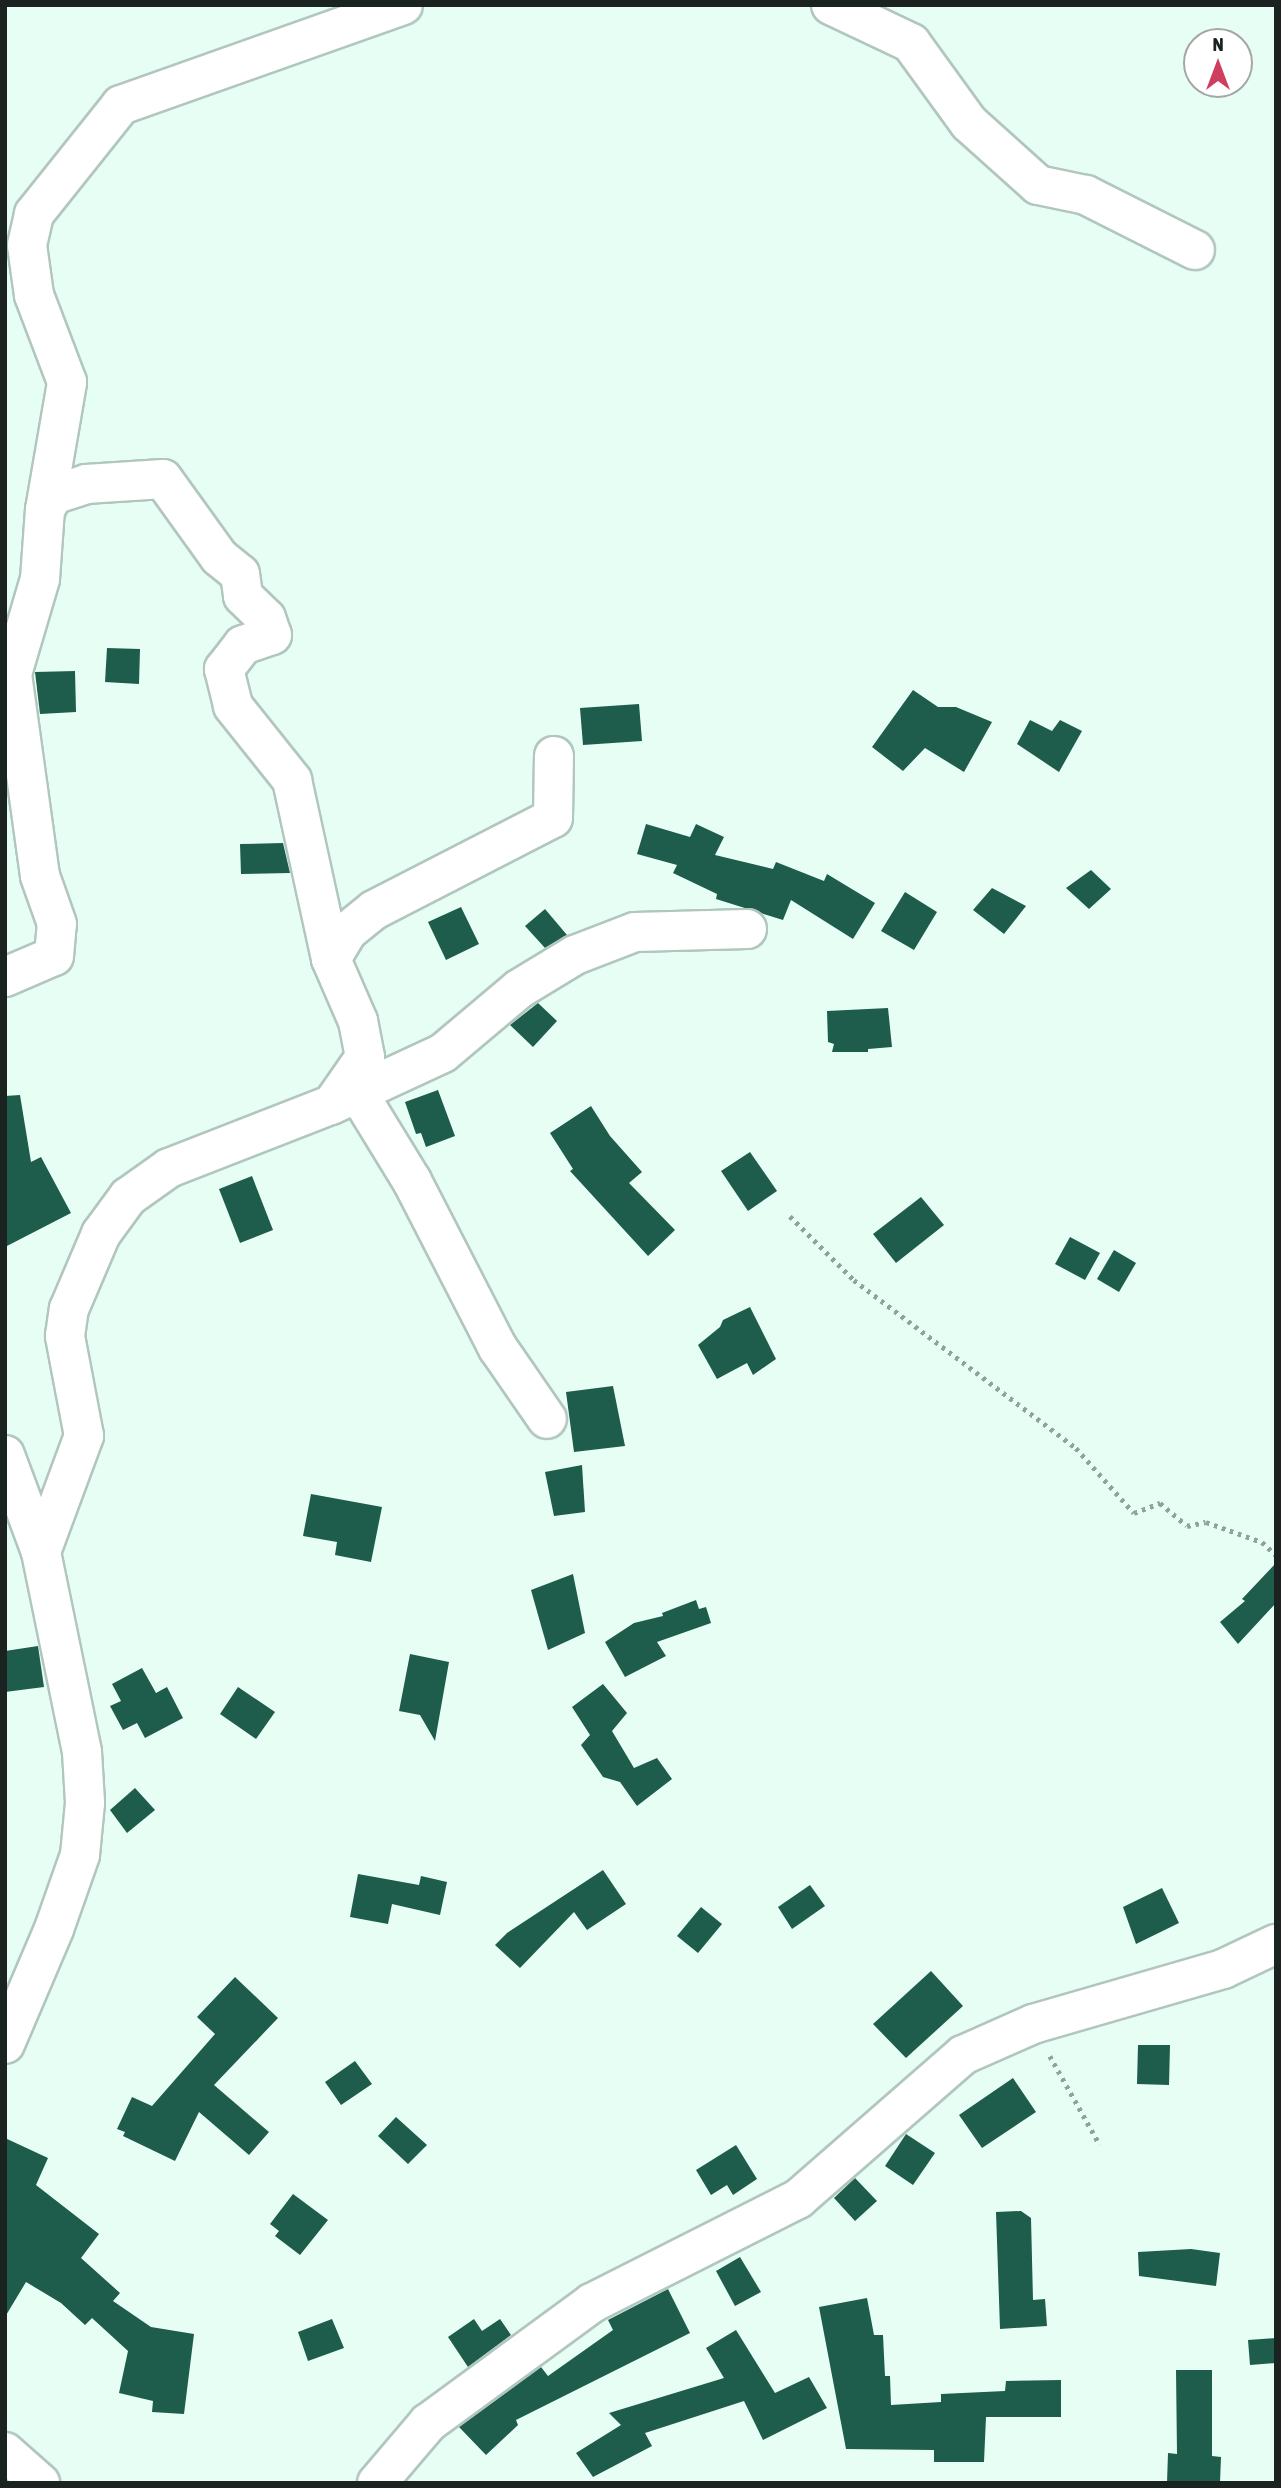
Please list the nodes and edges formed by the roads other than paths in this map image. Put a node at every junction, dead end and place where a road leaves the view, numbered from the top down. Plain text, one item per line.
1 (403, 5) edge
2 (831, 5) edge
3 (1195, 250) dead end
4 (56, 450) junction
5 (86, 484) junction
6 (45, 510) junction
7 (554, 756) dead end
8 (747, 929) dead end
9 (331, 960) junction
10 (5, 977) edge
11 (345, 1099) junction
12 (547, 1419) dead end
13 (5, 1455) edge
14 (41, 1552) junction
15 (1276, 1944) edge
16 (5, 2044) edge
17 (5, 2452) edge
18 (40, 2483) edge
19 (377, 2483) edge

1 - 4 street
2 - 3 street
4 - 5 street
4 - 6 street
5 - 6 street
5 - 9 street
6 - 10 street
7 - 9 street
8 - 11 street
9 - 11 street
11 - 12 street
11 - 14 street
13 - 14 street
14 - 16 street
15 - 19 street
17 - 18 street

